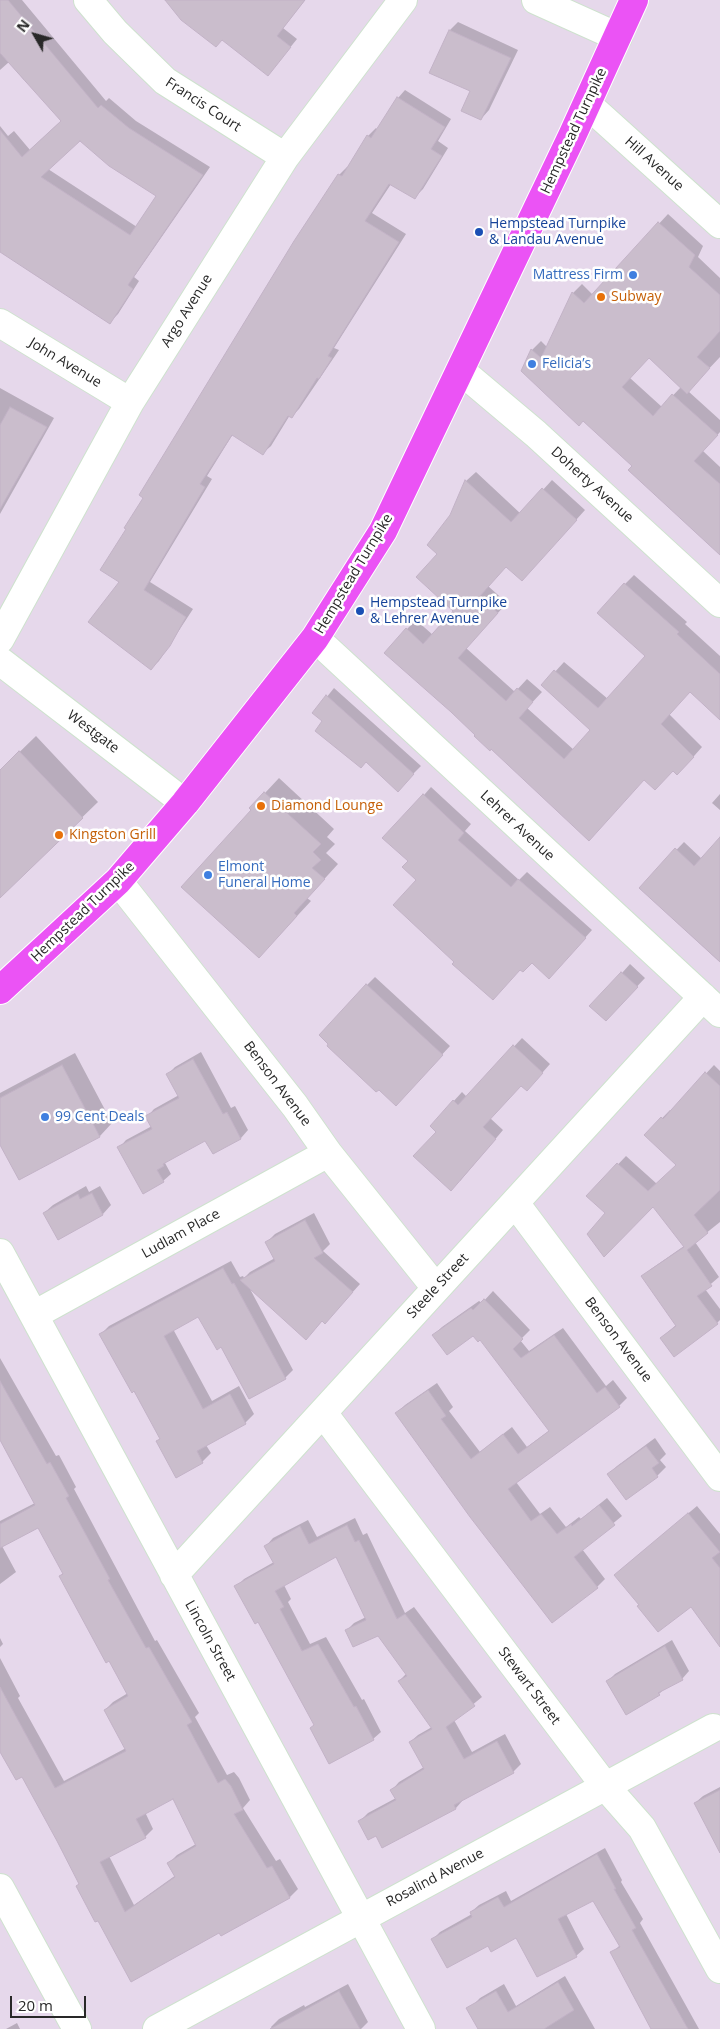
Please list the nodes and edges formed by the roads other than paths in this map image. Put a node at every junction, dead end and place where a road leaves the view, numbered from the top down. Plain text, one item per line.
1 (88, 0) edge
2 (403, 0) edge
3 (536, 0) edge
4 (634, 0) edge
5 (618, 37) junction
6 (588, 104) junction
7 (284, 157) junction
8 (720, 224) edge
9 (0, 323) edge
10 (460, 370) junction
11 (130, 402) junction
12 (720, 603) edge
13 (315, 638) junction
14 (0, 639) edge
15 (0, 661) edge
16 (185, 803) junction
17 (118, 881) junction
18 (0, 990) edge
19 (712, 1005) edge
20 (328, 1153) junction
21 (515, 1202) junction
22 (0, 1253) edge
23 (436, 1288) junction
24 (34, 1315) junction
25 (323, 1413) junction
26 (720, 1477) edge
27 (174, 1575) junction
28 (713, 1728) dead end
29 (605, 1786) junction
30 (0, 1888) edge
31 (361, 1918) junction
32 (720, 1969) edge
33 (77, 2029) edge
34 (157, 2029) edge
35 (421, 2029) edge

1 - 7 street, Francis Court
2 - 7 street, Argo Avenue
3 - 5 street
4 - 5 main road, Hempstead Turnpike
5 - 6 main road, Hempstead Turnpike
6 - 8 street, Hill Avenue
6 - 10 main road, Hempstead Turnpike
7 - 11 street, Argo Avenue
9 - 11 street, John Avenue
10 - 12 street, Doherty Avenue
10 - 13 main road, Hempstead Turnpike
11 - 14 street, Argo Avenue
13 - 16 main road, Hempstead Turnpike
13 - 19 street, Lehrer Avenue
15 - 16 street, Westgate
16 - 17 main road, Hempstead Turnpike
17 - 18 main road, Hempstead Turnpike
17 - 20 street, Benson Avenue
19 - 21 street, Steele Street
20 - 23 street, Benson Avenue
20 - 24 street, Ludlam Place
21 - 23 street, Steele Street
21 - 26 street, Benson Avenue
22 - 24 street, Lincoln Street
23 - 25 street, Steele Street
24 - 27 street, Lincoln Street
25 - 27 street, Steele Street
25 - 29 street, Stewart Street
27 - 31 street, Lincoln Street
28 - 29 street, Rosalind Avenue
29 - 31 street, Rosalind Avenue
29 - 32 street, Stewart Street
30 - 33 street
31 - 34 street, Rosalind Avenue
31 - 35 street, Lincoln Street

